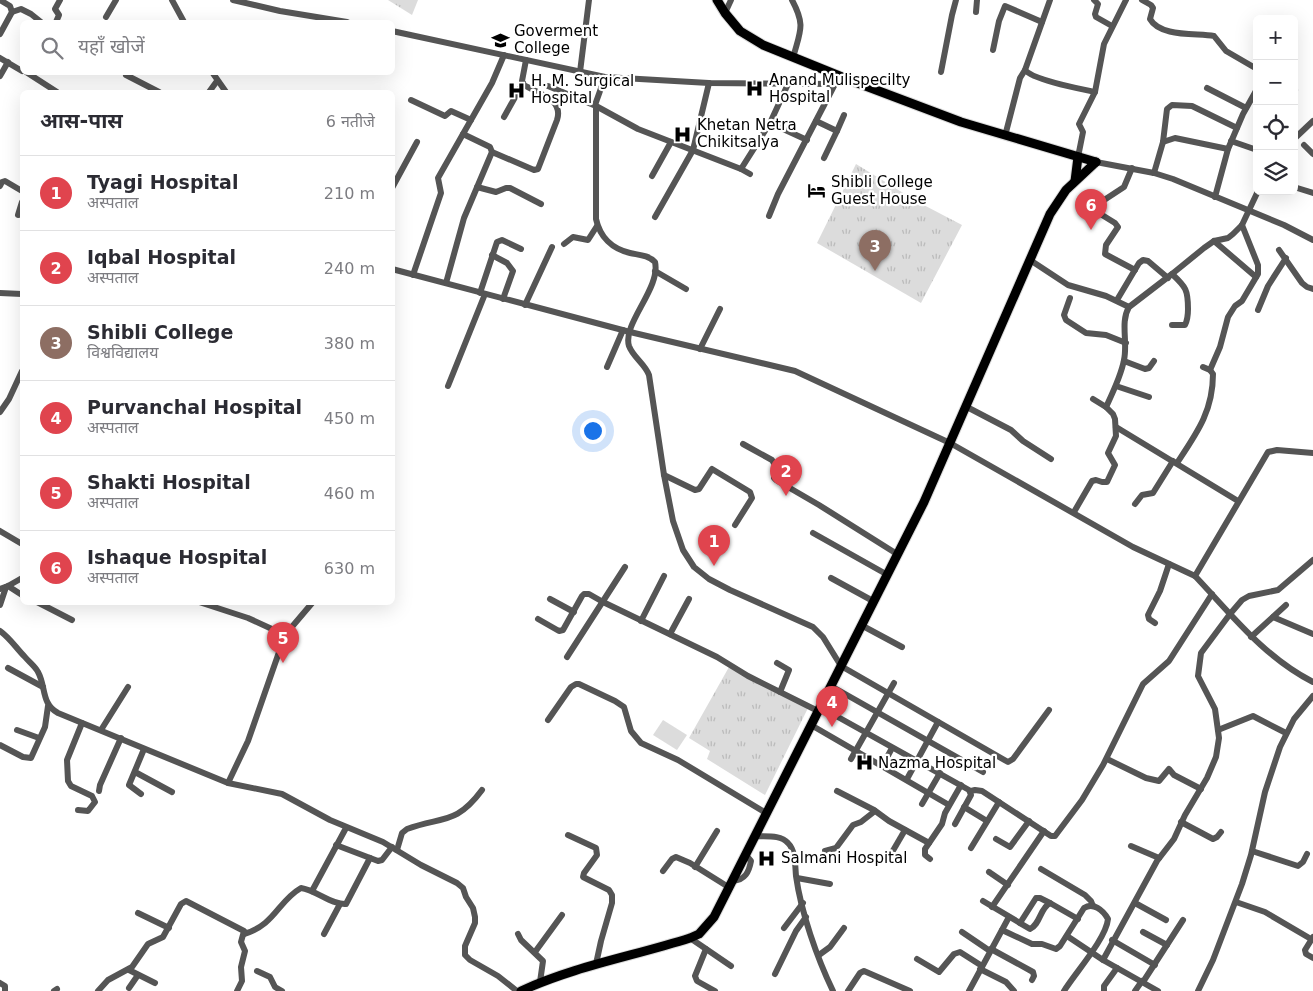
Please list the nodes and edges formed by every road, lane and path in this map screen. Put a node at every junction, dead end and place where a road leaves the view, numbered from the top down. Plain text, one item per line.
1 (0, 0) edge
2 (60, 0) edge
3 (116, 0) edge
4 (172, 0) edge
5 (233, 0) edge
6 (589, 0) edge
7 (717, 0) edge
8 (731, 0) edge
9 (792, 0) edge
10 (956, 0) edge
11 (977, 0) edge
12 (1050, 0) edge
13 (1094, 0) edge
14 (1126, 0) edge
15 (1142, 0) edge
16 (1007, 3) edge
17 (12, 12) junction
18 (976, 12) dead end
19 (725, 13) junction
20 (106, 17) dead end
21 (39, 20) edge
22 (57, 20) edge
23 (183, 20) edge
24 (335, 20) edge
25 (1042, 22) junction
26 (1112, 26) junction
27 (395, 32) edge
28 (0, 34) edge
29 (993, 50) dead end
30 (504, 55) junction
31 (0, 58) edge
32 (793, 58) junction
33 (526, 60) junction
34 (8, 62) junction
35 (1253, 67) edge
36 (20, 70) edge
37 (1025, 70) junction
38 (580, 72) junction
39 (941, 72) dead end
40 (31, 75) edge
41 (126, 75) dead end
42 (214, 75) edge
43 (0, 76) edge
44 (605, 77) junction
45 (847, 79) junction
46 (217, 81) junction
47 (523, 83) junction
48 (709, 83) junction
49 (788, 84) junction
50 (835, 84) junction
51 (548, 86) dead end
52 (1207, 88) dead end
53 (54, 90) edge
54 (155, 90) edge
55 (210, 90) edge
56 (224, 90) edge
57 (1095, 92) junction
58 (1253, 96) edge
59 (411, 100) dead end
60 (596, 106) junction
61 (1246, 108) junction
62 (844, 116) dead end
63 (504, 117) dead end
64 (471, 120) junction
65 (816, 121) junction
66 (1313, 121) edge
67 (770, 123) junction
68 (1237, 128) junction
69 (837, 131) junction
70 (463, 134) junction
71 (1298, 135) edge
72 (1005, 136) junction
73 (807, 140) junction
74 (1232, 141) junction
75 (417, 142) dead end
76 (671, 142) junction
77 (1163, 142) junction
78 (1304, 145) dead end
79 (1228, 149) junction
80 (1253, 149) edge
81 (693, 150) junction
82 (492, 152) junction
83 (1313, 154) edge
84 (1078, 157) junction
85 (824, 158) dead end
86 (1096, 162) junction
87 (1132, 168) junction
88 (741, 169) junction
89 (1154, 173) junction
90 (750, 174) dead end
91 (652, 176) dead end
92 (1075, 181) junction
93 (395, 182) edge
94 (0, 186) edge
95 (478, 187) junction
96 (1298, 187) edge
97 (20, 190) edge
98 (1313, 193) edge
99 (1256, 195) edge
100 (1215, 197) junction
101 (541, 204) dead end
102 (20, 208) edge
103 (1250, 210) junction
104 (18, 215) dead end
105 (769, 216) dead end
106 (655, 217) dead end
107 (1242, 225) junction
108 (598, 226) junction
109 (1313, 240) edge
110 (1214, 241) junction
111 (564, 244) dead end
112 (552, 247) dead end
113 (521, 249) dead end
114 (1279, 250) dead end
115 (492, 255) junction
116 (1286, 258) junction
117 (1030, 260) junction
118 (395, 270) edge
119 (1135, 270) junction
120 (656, 271) junction
121 (413, 275) junction
122 (1170, 276) junction
123 (1256, 277) junction
124 (446, 283) junction
125 (1313, 288) edge
126 (686, 290) dead end
127 (0, 293) edge
128 (482, 293) junction
129 (20, 294) edge
130 (1070, 298) dead end
131 (503, 299) junction
132 (1117, 300) junction
133 (526, 305) junction
134 (1129, 306) junction
135 (720, 310) dead end
136 (1258, 310) dead end
137 (1172, 325) dead end
138 (626, 331) junction
139 (1126, 343) junction
140 (700, 349) junction
141 (1124, 361) junction
142 (1154, 361) dead end
143 (607, 366) dead end
144 (1203, 367) dead end
145 (1210, 370) junction
146 (20, 375) edge
147 (448, 386) dead end
148 (1116, 386) junction
149 (1149, 396) dead end
150 (1093, 400) dead end
151 (965, 406) junction
152 (1106, 407) junction
153 (0, 412) edge
154 (1116, 426) junction
155 (950, 443) junction
156 (743, 444) dead end
157 (1313, 453) edge
158 (1051, 459) dead end
159 (1175, 462) junction
160 (664, 475) junction
161 (1238, 501) junction
162 (1135, 504) dead end
163 (1074, 512) junction
164 (735, 526) dead end
165 (0, 531) edge
166 (813, 533) dead end
167 (20, 543) edge
168 (897, 554) junction
169 (1313, 560) edge
170 (1169, 564) junction
171 (625, 567) dead end
172 (886, 574) junction
173 (664, 576) dead end
174 (1195, 576) junction
175 (831, 578) dead end
176 (20, 579) edge
177 (5, 588) edge
178 (20, 594) edge
179 (1212, 594) junction
180 (550, 599) dead end
181 (689, 599) dead end
182 (873, 601) junction
183 (603, 602) junction
184 (0, 605) edge
185 (43, 605) edge
186 (208, 605) edge
187 (310, 605) edge
188 (1286, 605) dead end
189 (574, 612) junction
190 (1230, 614) junction
191 (1273, 617) junction
192 (538, 619) dead end
193 (72, 620) dead end
194 (641, 621) junction
195 (1155, 623) dead end
196 (861, 625) junction
197 (0, 631) edge
198 (670, 634) junction
199 (1313, 634) edge
200 (285, 635) junction
201 (1251, 637) junction
202 (902, 647) dead end
203 (567, 657) dead end
204 (777, 663) dead end
205 (841, 666) junction
206 (8, 668) dead end
207 (1313, 682) edge
208 (894, 683) dead end
209 (830, 686) junction
210 (43, 687) junction
211 (128, 687) dead end
212 (780, 692) junction
213 (888, 694) junction
214 (1313, 696) edge
215 (48, 706) junction
216 (819, 709) junction
217 (1049, 710) dead end
218 (878, 713) junction
219 (548, 720) dead end
220 (938, 722) junction
221 (82, 723) junction
222 (811, 725) junction
223 (17, 730) dead end
224 (101, 730) junction
225 (1218, 730) junction
226 (1286, 733) junction
227 (866, 734) junction
228 (39, 738) junction
229 (121, 738) junction
230 (928, 741) junction
231 (0, 745) edge
232 (892, 748) junction
233 (144, 749) junction
234 (856, 750) junction
235 (1107, 759) junction
236 (851, 760) dead end
237 (917, 761) junction
238 (883, 765) junction
239 (135, 772) junction
240 (983, 772) dead end
241 (940, 773) junction
242 (907, 780) junction
243 (228, 783) junction
244 (961, 785) junction
245 (1201, 789) junction
246 (482, 790) dead end
247 (99, 791) dead end
248 (837, 791) dead end
249 (172, 792) dead end
250 (929, 792) junction
251 (970, 792) junction
252 (141, 794) dead end
253 (999, 802) junction
254 (922, 804) dead end
255 (950, 805) junction
256 (964, 807) junction
257 (78, 810) dead end
258 (875, 811) junction
259 (766, 813) junction
260 (987, 821) junction
261 (1029, 821) junction
262 (1181, 822) junction
263 (955, 824) dead end
264 (346, 828) junction
265 (904, 830) junction
266 (717, 831) dead end
267 (1044, 831) junction
268 (1221, 832) dead end
269 (568, 834) dead end
270 (755, 836) junction
271 (996, 839) dead end
272 (929, 843) junction
273 (336, 845) junction
274 (1131, 846) dead end
275 (394, 848) junction
276 (971, 848) dead end
277 (825, 851) dead end
278 (1252, 851) junction
279 (891, 854) dead end
280 (1307, 854) dead end
281 (370, 858) junction
282 (1159, 858) junction
283 (930, 859) dead end
284 (696, 867) junction
285 (1041, 869) dead end
286 (663, 872) dead end
287 (989, 872) dead end
288 (797, 878) junction
289 (731, 884) junction
290 (830, 884) dead end
291 (1008, 885) junction
292 (312, 891) junction
293 (983, 901) dead end
294 (803, 902) junction
295 (1236, 902) junction
296 (1050, 903) junction
297 (1135, 903) junction
298 (340, 904) junction
299 (1093, 906) junction
300 (992, 907) junction
301 (138, 913) dead end
302 (562, 915) dead end
303 (806, 916) junction
304 (1009, 917) junction
305 (1078, 919) junction
306 (1166, 920) dead end
307 (1183, 920) dead end
308 (1020, 924) junction
309 (169, 928) junction
310 (784, 928) dead end
311 (844, 928) dead end
312 (1002, 930) junction
313 (962, 932) dead end
314 (1143, 932) dead end
315 (244, 934) junction
316 (324, 934) dead end
317 (518, 934) dead end
318 (1066, 936) junction
319 (690, 938) junction
320 (1312, 938) edge
321 (1112, 940) junction
322 (1167, 945) junction
323 (706, 949) junction
324 (990, 950) junction
325 (535, 952) junction
326 (1091, 952) junction
327 (818, 955) junction
328 (1313, 958) edge
329 (916, 959) dead end
330 (1103, 960) junction
331 (596, 964) junction
332 (1155, 965) junction
333 (731, 966) dead end
334 (981, 968) junction
335 (1117, 968) junction
336 (129, 970) junction
337 (257, 971) dead end
338 (775, 974) dead end
339 (138, 975) junction
340 (1032, 980) dead end
341 (1143, 981) junction
342 (540, 982) junction
343 (0, 983) edge
344 (155, 983) dead end
345 (130, 988) dead end
346 (532, 989) edge
347 (5, 991) edge
348 (98, 991) edge
349 (237, 991) edge
350 (282, 991) edge
351 (517, 991) edge
352 (521, 991) edge
353 (716, 991) edge
354 (833, 991) edge
355 (848, 991) edge
356 (910, 991) edge
357 (969, 991) edge
358 (1014, 991) edge
359 (1064, 991) edge
360 (1104, 991) edge
361 (1135, 991) edge
362 (1158, 991) edge
363 (1198, 991) edge

1 - 17 street
2 - 22 street
3 - 20 street
4 - 23 street
5 - 24 street
6 - 38 street
7 - 19 highway
8 - 19 street
9 - 32 street
10 - 39 street
11 - 18 street
12 - 25 street
13 - 26 street
14 - 26 street
15 - 35 street
16 - 25 street
16 - 29 street
17 - 21 street
17 - 28 street
19 - 32 highway
25 - 37 street
26 - 57 street
27 - 30 street
30 - 33 street
30 - 64 street
31 - 34 street
32 - 45 highway
33 - 38 street
33 - 47 street
34 - 36 street
34 - 43 street
37 - 57 street
37 - 72 street
38 - 44 street
40 - 53 street
41 - 54 street
42 - 46 street
44 - 48 street
44 - 60 street
45 - 50 street
45 - 72 highway
46 - 55 street
46 - 56 street
47 - 63 street
47 - 82 street
48 - 49 street
48 - 81 street
49 - 50 street
49 - 67 street
50 - 65 street
51 - 60 street
52 - 61 street
57 - 84 street
58 - 61 street
59 - 64 street
60 - 76 street
60 - 108 street
61 - 68 street
62 - 69 street
64 - 70 street
65 - 69 street
65 - 73 street
66 - 71 street
67 - 73 street
67 - 88 street
68 - 74 street
68 - 77 street
69 - 85 street
70 - 82 street
70 - 121 street
72 - 84 highway
73 - 105 street
74 - 79 street
74 - 80 street
75 - 93 street
76 - 81 street
76 - 91 street
77 - 79 street
77 - 89 street
78 - 83 street
79 - 100 street
81 - 88 street
81 - 106 street
82 - 95 street
84 - 86 highway
84 - 92 highway
86 - 87 street
86 - 92 highway
87 - 89 street
87 - 119 street
88 - 90 street
89 - 100 street
92 - 117 highway
94 - 97 street
95 - 101 street
95 - 124 street
96 - 98 street
99 - 103 street
100 - 103 street
102 - 104 street
103 - 107 street
103 - 109 street
107 - 110 street
107 - 123 street
108 - 111 street
108 - 120 street
110 - 122 street
110 - 123 street
112 - 133 street
113 - 115 street
114 - 116 street
115 - 128 street
115 - 131 street
116 - 125 street
116 - 136 street
117 - 132 street
117 - 151 highway
118 - 121 street
119 - 122 street
119 - 132 street
120 - 126 street
120 - 138 street
121 - 124 street
122 - 134 street
122 - 137 street
123 - 145 street
124 - 128 street
127 - 129 street
128 - 131 street
128 - 147 street
130 - 139 street
131 - 133 street
132 - 134 street
133 - 138 street
134 - 139 street
135 - 140 street
138 - 140 street
138 - 143 street
138 - 160 street
139 - 141 street
140 - 155 street
141 - 142 street
141 - 148 street
144 - 145 street
145 - 159 street
146 - 153 street
148 - 149 street
148 - 152 street
150 - 152 street
151 - 155 highway
151 - 158 street
152 - 154 street
154 - 159 street
154 - 163 street
155 - 163 street
155 - 168 highway
156 - 168 street
157 - 161 street
159 - 161 street
159 - 162 street
160 - 164 street
160 - 205 street
161 - 174 street
163 - 170 street
165 - 167 street
166 - 172 street
168 - 172 highway
169 - 190 street
170 - 174 street
170 - 195 street
171 - 183 street
172 - 182 highway
173 - 194 street
174 - 179 street
175 - 182 street
176 - 177 street
177 - 178 street
177 - 184 street
179 - 190 street
179 - 235 street
180 - 189 street
181 - 198 street
182 - 196 highway
183 - 189 street
183 - 194 street
183 - 203 street
185 - 193 street
186 - 200 street
187 - 200 street
188 - 191 street
189 - 192 street
190 - 201 street
190 - 225 street
191 - 199 street
191 - 201 street
194 - 198 street
196 - 202 street
196 - 205 highway
197 - 210 street
198 - 212 street
200 - 243 street
201 - 207 street
204 - 212 street
205 - 209 highway
205 - 213 street
206 - 210 street
208 - 213 street
209 - 216 highway
209 - 218 street
210 - 215 street
211 - 224 street
212 - 216 street
213 - 218 street
213 - 220 street
214 - 226 street
215 - 221 street
215 - 228 street
216 - 222 highway
216 - 227 street
217 - 220 street
218 - 227 street
218 - 230 street
219 - 259 street
220 - 230 street
221 - 224 street
221 - 257 street
222 - 234 street
222 - 259 highway
223 - 228 street
224 - 229 street
225 - 226 street
225 - 245 street
226 - 278 street
227 - 232 street
227 - 234 street
228 - 231 street
229 - 233 street
229 - 247 street
230 - 237 street
230 - 240 street
232 - 237 street
232 - 238 street
233 - 239 street
233 - 243 street
234 - 236 street
234 - 238 street
235 - 245 street
235 - 267 street
237 - 241 street
237 - 242 street
238 - 242 street
239 - 249 street
239 - 252 street
241 - 244 street
241 - 250 street
242 - 250 street
243 - 264 street
244 - 251 street
244 - 255 street
245 - 262 street
246 - 275 street
248 - 258 street
250 - 254 street
250 - 255 street
251 - 253 street
251 - 256 street
253 - 260 street
253 - 261 street
255 - 272 street
256 - 260 street
256 - 263 street
258 - 265 street
258 - 277 street
259 - 270 highway
260 - 276 street
261 - 267 street
261 - 271 street
262 - 268 street
262 - 282 street
264 - 273 street
264 - 275 street
265 - 272 street
265 - 279 street
266 - 284 street
267 - 291 street
269 - 331 street
270 - 288 street
270 - 289 highway
272 - 283 street
273 - 281 street
273 - 292 street
274 - 282 street
275 - 281 street
275 - 351 street
278 - 280 street
278 - 295 street
281 - 298 street
282 - 297 street
284 - 286 street
284 - 289 street
285 - 299 street
287 - 291 street
288 - 290 street
288 - 294 street
289 - 319 highway
291 - 300 street
292 - 298 street
292 - 315 street
293 - 300 street
294 - 303 street
294 - 310 street
295 - 320 street
295 - 363 street
296 - 305 street
296 - 308 street
296 - 308 street
297 - 306 street
297 - 321 street
298 - 316 street
299 - 305 street
299 - 326 street
300 - 304 street
301 - 309 street
302 - 325 street
303 - 327 street
303 - 338 street
304 - 308 street
304 - 312 street
305 - 318 street
307 - 322 street
309 - 315 street
309 - 336 street
311 - 327 street
312 - 318 street
312 - 324 street
313 - 324 street
314 - 322 street
315 - 349 street
317 - 325 street
318 - 326 street
319 - 323 street
319 - 331 highway
320 - 328 street
321 - 330 street
321 - 332 street
322 - 332 street
323 - 333 street
323 - 353 street
324 - 334 street
324 - 340 street
325 - 342 street
326 - 330 street
326 - 359 street
327 - 354 street
329 - 334 street
330 - 335 street
331 - 342 highway
332 - 341 street
334 - 357 street
334 - 358 street
335 - 341 street
335 - 360 street
336 - 339 street
336 - 348 street
337 - 350 street
339 - 344 street
339 - 345 street
341 - 361 street
341 - 362 street
342 - 346 highway
343 - 347 street
346 - 352 highway
355 - 356 street

